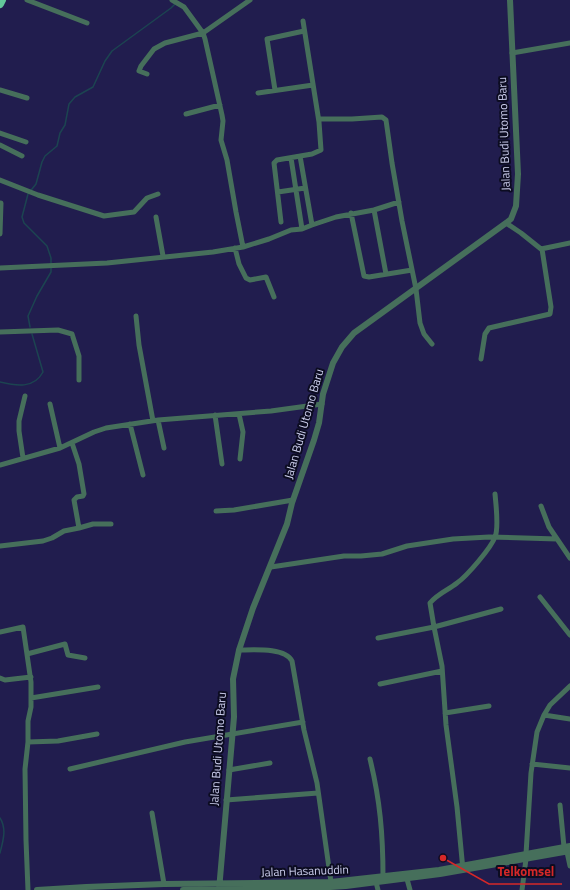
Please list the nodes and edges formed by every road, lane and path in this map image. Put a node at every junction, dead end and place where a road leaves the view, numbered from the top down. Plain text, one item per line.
1 (2, 0) edge
2 (27, 0) edge
3 (172, 0) edge
4 (250, 0) edge
5 (510, 0) edge
6 (0, 4) edge
7 (303, 21) dead end
8 (87, 22) dead end
9 (304, 31) junction
10 (203, 33) junction
11 (570, 43) edge
12 (512, 53) junction
13 (148, 74) dead end
14 (313, 85) junction
15 (0, 90) edge
16 (275, 90) junction
17 (258, 93) dead end
18 (27, 98) dead end
19 (220, 105) junction
20 (186, 114) dead end
21 (319, 119) junction
22 (0, 133) edge
23 (26, 142) dead end
24 (0, 145) edge
25 (22, 156) dead end
26 (300, 156) junction
27 (291, 158) junction
28 (0, 180) edge
29 (305, 188) junction
30 (296, 189) junction
31 (278, 192) junction
32 (158, 194) dead end
33 (399, 202) junction
34 (1, 203) edge
35 (374, 210) junction
36 (351, 213) junction
37 (156, 217) dead end
38 (281, 222) dead end
39 (506, 223) junction
40 (312, 225) junction
41 (302, 229) junction
42 (0, 234) edge
43 (570, 243) edge
44 (243, 246) junction
45 (235, 248) junction
46 (542, 249) junction
47 (163, 256) junction
48 (0, 268) edge
49 (412, 270) junction
50 (386, 274) junction
51 (416, 289) junction
52 (274, 297) dead end
53 (136, 316) dead end
54 (0, 332) edge
55 (432, 344) dead end
56 (481, 359) dead end
57 (79, 380) dead end
58 (25, 396) dead end
59 (50, 404) dead end
60 (322, 404) junction
61 (239, 414) junction
62 (215, 415) junction
63 (155, 421) junction
64 (130, 424) junction
65 (72, 443) junction
66 (60, 448) junction
67 (164, 448) dead end
68 (24, 458) junction
69 (240, 458) dead end
70 (222, 464) dead end
71 (0, 465) edge
72 (143, 474) dead end
73 (495, 494) dead end
74 (293, 500) junction
75 (542, 506) dead end
76 (216, 510) dead end
77 (111, 524) dead end
78 (78, 528) junction
79 (495, 538) junction
80 (557, 539) junction
81 (0, 546) edge
82 (570, 558) edge
83 (271, 567) junction
84 (540, 597) dead end
85 (501, 609) dead end
86 (434, 627) junction
87 (0, 632) edge
88 (570, 635) edge
89 (378, 638) dead end
90 (239, 650) junction
91 (27, 654) junction
92 (85, 658) dead end
93 (442, 671) junction
94 (0, 678) edge
95 (31, 678) junction
96 (380, 684) dead end
97 (570, 686) edge
98 (98, 687) dead end
99 (31, 698) junction
100 (489, 706) dead end
101 (445, 713) junction
102 (544, 715) junction
103 (570, 718) edge
104 (303, 722) junction
105 (232, 733) junction
106 (97, 734) dead end
107 (28, 742) junction
108 (370, 759) dead end
109 (270, 763) dead end
110 (532, 764) junction
111 (570, 768) edge
112 (70, 770) dead end
113 (229, 770) junction
114 (318, 792) junction
115 (226, 800) junction
116 (560, 805) dead end
117 (152, 813) dead end
118 (568, 849) edge
119 (526, 856) junction
120 (570, 866) edge
121 (463, 868) junction
122 (383, 877) junction
123 (407, 879) junction
124 (331, 882) junction
125 (376, 882) junction
126 (164, 884) junction
127 (305, 886) junction
128 (219, 887) edge
129 (347, 888) edge
130 (289, 889) edge
131 (316, 889) edge
132 (28, 890) edge
133 (37, 890) edge
134 (184, 890) edge
135 (378, 890) edge
136 (410, 890) edge
137 (522, 890) edge

1 - 6 highway
2 - 8 street
3 - 10 street
4 - 10 street
5 - 12 street, Jalan Budi Utomo Baru
7 - 9 street
9 - 14 street
9 - 16 street
10 - 13 street
10 - 19 street
11 - 12 street
12 - 39 street, Jalan Budi Utomo Baru
14 - 16 street
14 - 21 street
15 - 18 street
16 - 17 street
19 - 20 street
19 - 44 street
21 - 26 street
21 - 33 street
22 - 23 street
24 - 25 street
26 - 27 street
26 - 29 street
27 - 30 street
27 - 31 street
28 - 32 street
29 - 30 street
29 - 40 street
30 - 31 street
30 - 41 street
31 - 38 street
33 - 35 street
33 - 49 street
34 - 42 street
35 - 36 street
35 - 50 street
36 - 40 street
36 - 50 street
37 - 47 street
39 - 46 street
39 - 51 street, Jalan Budi Utomo Baru
40 - 41 street
41 - 44 street
43 - 46 street
44 - 45 street
45 - 47 street
45 - 52 street
46 - 56 street
47 - 48 street
49 - 50 street
49 - 51 street
51 - 55 street
51 - 60 street, Jalan Budi Utomo Baru
53 - 63 street
54 - 57 street
58 - 68 street
59 - 66 street
60 - 61 street
60 - 74 street, Jalan Budi Utomo Baru
61 - 62 street
61 - 69 street
62 - 63 street
62 - 70 street
63 - 64 street
63 - 67 street
64 - 65 street
64 - 72 street
65 - 66 street
65 - 78 street
66 - 68 street
68 - 71 street
73 - 79 street
74 - 76 street
74 - 83 street, Jalan Budi Utomo Baru
75 - 80 street
77 - 78 street
78 - 81 street
79 - 80 street
79 - 83 street
79 - 86 street
80 - 82 street
83 - 90 street, Jalan Budi Utomo Baru
84 - 88 street
85 - 86 street
86 - 89 street
86 - 93 street
87 - 91 street
90 - 104 street
90 - 105 street, Jalan Budi Utomo Baru
91 - 92 street
91 - 95 street
93 - 96 street
93 - 101 street
94 - 95 street
95 - 99 street
97 - 102 street
98 - 99 street
99 - 107 street
100 - 101 street
101 - 121 street
102 - 103 street
102 - 110 street
104 - 105 street
104 - 114 street
105 - 112 street
105 - 113 street, Jalan Budi Utomo Baru
106 - 107 street
107 - 132 street
108 - 122 street
109 - 113 street
110 - 111 street
110 - 119 street
113 - 115 street, Jalan Budi Utomo Baru
114 - 115 street
114 - 124 street
115 - 128 street, Jalan Budi Utomo Baru
116 - 118 street
117 - 126 street
118 - 119 street, Jalan Hasanuddin
118 - 120 street
119 - 121 street, Jalan Hasanuddin
119 - 137 street
121 - 122 street, Jalan Hasanuddin
121 - 123 street, Jalan Hasanuddin
122 - 124 street, Jalan Hasanuddin
123 - 125 street, Jalan Hasanuddin
123 - 136 street
124 - 127 street, Jalan Hasanuddin
125 - 129 street, Jalan Hasanuddin
125 - 135 street
126 - 128 street, Jalan Hasanuddin
126 - 133 street, Jalan Hasanuddin
127 - 128 street, Jalan Hasanuddin
127 - 130 street, Jalan Hasanuddin
127 - 131 street, Jalan Hasanuddin
128 - 130 street, Jalan Hasanuddin
128 - 134 street, Jalan Hasanuddin
129 - 131 street, Jalan Hasanuddin

